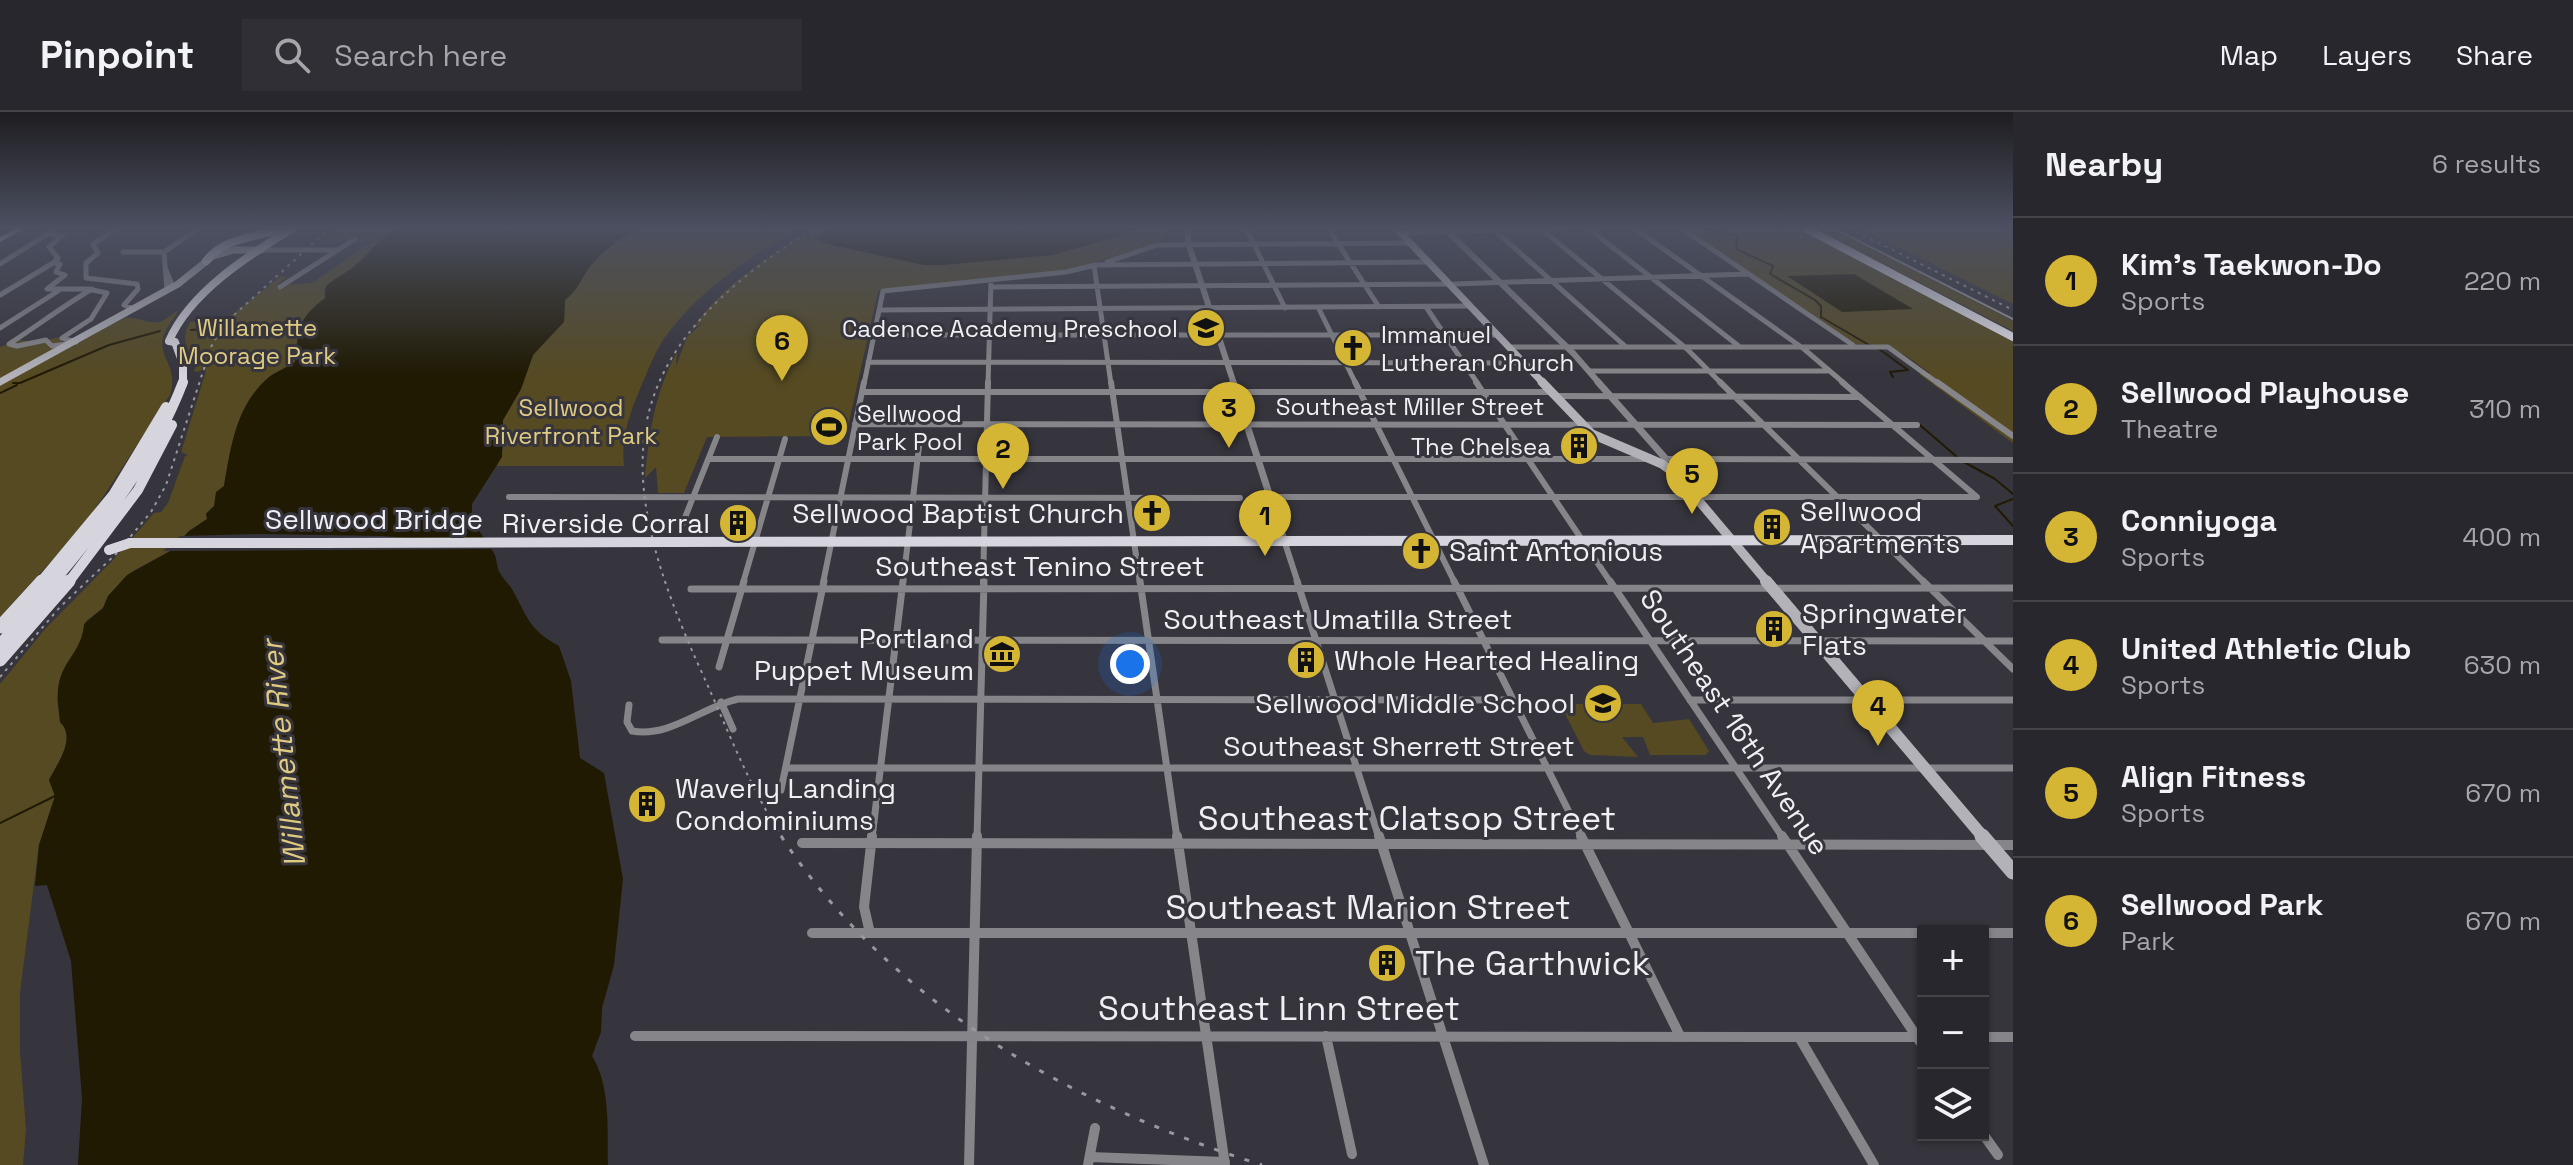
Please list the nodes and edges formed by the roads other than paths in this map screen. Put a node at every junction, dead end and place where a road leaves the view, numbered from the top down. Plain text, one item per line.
1 (30, 277) edge
2 (62, 277) edge
3 (86, 277) edge
4 (165, 277) edge
5 (184, 277) edge
6 (228, 277) edge
7 (295, 277) edge
8 (1031, 277) edge
9 (1096, 277) edge
10 (1199, 277) edge
11 (1269, 277) edge
12 (1360, 277) edge
13 (1442, 277) edge
14 (1495, 277) edge
15 (1547, 277) edge
16 (1648, 277) edge
17 (1651, 277) edge
18 (1703, 277) edge
19 (1753, 277) edge
20 (1902, 277) edge
21 (1601, 279) junction
22 (1551, 281) junction
23 (991, 283) junction
24 (1501, 283) junction
25 (1272, 284) junction
26 (1364, 284) junction
27 (1448, 284) junction
28 (1202, 286) junction
29 (280, 287) dead end
30 (1097, 287) junction
31 (170, 288) junction
32 (92, 289) junction
33 (59, 290) junction
34 (0, 295) edge
35 (1470, 306) junction
36 (1318, 307) junction
37 (1379, 307) junction
38 (1426, 307) junction
39 (1285, 308) junction
40 (134, 309) junction
41 (1210, 309) junction
42 (879, 310) junction
43 (990, 310) junction
44 (1100, 310) junction
45 (0, 328) edge
46 (873, 335) junction
47 (990, 335) junction
48 (1104, 335) junction
49 (1218, 335) junction
50 (1332, 335) junction
51 (1445, 335) junction
52 (1497, 335) junction
53 (2013, 335) edge
54 (76, 342) junction
55 (1508, 347) junction
56 (1567, 347) junction
57 (1625, 347) junction
58 (1683, 347) junction
59 (1740, 347) junction
60 (1798, 347) junction
61 (1855, 347) junction
62 (868, 362) junction
63 (989, 362) junction
64 (1107, 362) junction
65 (1226, 362) junction
66 (1345, 362) junction
67 (1464, 363) junction
68 (1524, 363) junction
69 (1589, 371) junction
70 (1709, 371) junction
71 (1829, 371) junction
72 (0, 382) edge
73 (181, 390) junction
74 (862, 392) junction
75 (989, 392) junction
76 (1112, 392) junction
77 (1236, 392) junction
78 (1359, 392) junction
79 (1483, 392) junction
80 (1554, 394) junction
81 (1611, 396) junction
82 (1735, 396) junction
83 (1860, 397) junction
84 (175, 404) junction
85 (855, 424) junction
86 (988, 424) junction
87 (1116, 424) junction
88 (1246, 424) junction
89 (1375, 424) junction
90 (1505, 424) junction
91 (1582, 424) junction
92 (1634, 424) junction
93 (1763, 424) junction
94 (1892, 424) junction
95 (1917, 425) dead end
96 (2013, 436) edge
97 (717, 437) dead end
98 (920, 438) dead end
99 (785, 439) dead end
100 (1654, 455) junction
101 (709, 459) junction
102 (779, 459) junction
103 (848, 459) junction
104 (918, 459) junction
105 (987, 459) junction
106 (1121, 459) junction
107 (1258, 459) junction
108 (1393, 459) junction
109 (1528, 459) junction
110 (1799, 459) junction
111 (1934, 459) junction
112 (2013, 460) edge
113 (1664, 461) junction
114 (509, 497) dead end
115 (693, 497) junction
116 (767, 497) junction
117 (841, 497) junction
118 (913, 497) junction
119 (985, 497) junction
120 (1127, 497) junction
121 (1270, 497) junction
122 (1240, 498) dead end
123 (1412, 498) junction
124 (1554, 498) junction
125 (1697, 498) junction
126 (1839, 498) junction
127 (682, 525) dead end
128 (112, 531) junction
129 (754, 540) junction
130 (832, 540) junction
131 (908, 540) junction
132 (985, 540) junction
133 (1134, 540) junction
134 (1284, 540) junction
135 (1433, 540) junction
136 (1583, 540) junction
137 (1882, 540) junction
138 (2013, 540) edge
139 (1733, 541) junction
140 (77, 543) junction
141 (100, 543) junction
142 (128, 543) junction
143 (87, 561) junction
144 (740, 587) junction
145 (822, 587) junction
146 (983, 587) junction
147 (903, 588) junction
148 (1141, 588) junction
149 (1299, 588) junction
150 (1457, 588) junction
151 (1616, 588) junction
152 (1773, 588) junction
153 (1931, 588) junction
154 (2013, 588) edge
155 (691, 589) dead end
156 (0, 627) edge
157 (662, 640) dead end
158 (726, 640) junction
159 (811, 640) junction
160 (897, 640) junction
161 (981, 640) junction
162 (1650, 640) junction
163 (1150, 641) junction
164 (1316, 641) junction
165 (1483, 641) junction
166 (1818, 641) junction
167 (1984, 641) junction
168 (2013, 641) edge
169 (0, 646) edge
170 (0, 660) edge
171 (719, 667) dead end
172 (2013, 669) edge
173 (799, 700) junction
174 (890, 700) junction
175 (981, 700) junction
176 (1158, 700) junction
177 (1335, 700) junction
178 (1513, 700) junction
179 (1690, 700) junction
180 (1868, 700) junction
181 (2013, 700) edge
182 (721, 702) junction
183 (629, 705) dead end
184 (733, 729) dead end
185 (882, 767) junction
186 (978, 767) junction
187 (1357, 767) junction
188 (1547, 767) junction
189 (1734, 767) junction
190 (786, 768) junction
191 (1167, 768) junction
192 (1925, 768) junction
193 (2013, 768) edge
194 (781, 790) dead end
195 (802, 843) dead end
196 (873, 844) junction
197 (976, 844) junction
198 (1178, 844) junction
199 (1381, 844) junction
200 (1584, 844) junction
201 (1990, 844) junction
202 (1788, 845) junction
203 (2013, 845) edge
204 (2013, 872) edge
205 (812, 933) dead end
206 (870, 933) junction
207 (974, 933) junction
208 (1191, 933) junction
209 (1410, 933) junction
210 (1628, 933) junction
211 (1847, 933) junction
212 (1917, 933) edge
213 (1989, 933) edge
214 (2013, 933) edge
215 (1917, 1034) edge
216 (635, 1036) dead end
217 (1206, 1036) junction
218 (1326, 1036) junction
219 (1442, 1036) junction
220 (1680, 1036) junction
221 (971, 1037) junction
222 (1799, 1037) junction
223 (1989, 1037) edge
224 (2013, 1037) edge
225 (1917, 1040) edge
226 (1095, 1128) dead end
227 (1988, 1141) edge
228 (1352, 1154) dead end
229 (1998, 1155) dead end
230 (1089, 1161) edge
231 (1225, 1163) edge
232 (969, 1165) edge
233 (1484, 1165) edge
234 (1874, 1165) edge

1 - 34 street
2 - 33 street
3 - 40 street
4 - 31 street
5 - 31 main road
6 - 73 main road
7 - 29 street
8 - 23 street
9 - 30 street
10 - 28 street
11 - 25 street
12 - 26 street
13 - 27 main road
14 - 24 street
15 - 22 street
16 - 21 street
17 - 59 street
18 - 60 street
19 - 61 street
20 - 53 highway
21 - 22 street
21 - 58 street
22 - 24 street
22 - 57 street
23 - 30 street
23 - 42 street
23 - 43 street
24 - 27 street
24 - 56 street
25 - 26 street
25 - 28 street
25 - 39 street
26 - 27 street
26 - 37 street
27 - 35 main road
28 - 30 street
28 - 41 street
30 - 44 street
31 - 40 main road
32 - 33 street
32 - 54 street
32 - 54 street
33 - 45 street
35 - 38 street
35 - 52 main road
36 - 37 street
36 - 39 street
36 - 50 street
37 - 38 street
38 - 51 street, Southeast 16th Avenue
39 - 41 street
40 - 54 main road
41 - 44 street
41 - 49 street
42 - 43 street
42 - 46 street
43 - 44 street
43 - 47 street
44 - 48 street
46 - 47 street
46 - 62 street
47 - 48 street
47 - 63 street
48 - 49 street
48 - 64 street
49 - 50 street
49 - 65 street
50 - 51 street
50 - 66 street
51 - 52 street
51 - 67 street, Southeast 16th Avenue
52 - 55 main road
54 - 72 main road
55 - 56 street
55 - 68 main road
56 - 57 street
56 - 69 street
57 - 58 street
58 - 59 street
58 - 70 street
59 - 60 street
60 - 61 street
60 - 71 street
61 - 96 street
62 - 63 street
62 - 74 street
63 - 64 street
63 - 75 street
64 - 65 street
64 - 76 street
65 - 66 street
65 - 77 street
66 - 67 street
66 - 78 street
67 - 68 street
67 - 79 street, Southeast 16th Avenue
68 - 80 main road
69 - 70 street
69 - 81 street
70 - 71 street
70 - 82 street
71 - 83 street
73 - 84 main road
73 - 140 main road
74 - 75 street
74 - 85 street
75 - 76 street
75 - 86 street
76 - 77 street
76 - 87 street
77 - 78 street
77 - 88 street
78 - 79 street
78 - 89 street
79 - 80 street
79 - 90 street, Southeast 16th Avenue
80 - 81 street
80 - 91 main road
81 - 82 street
81 - 92 street
82 - 83 street
82 - 93 street
83 - 94 street
84 - 128 main road
84 - 169 main road
85 - 86 street, Southeast Miller Street
85 - 103 street
86 - 87 street, Southeast Miller Street
86 - 105 street
87 - 88 street, Southeast Miller Street
87 - 106 street
88 - 89 street, Southeast Miller Street
88 - 107 street
89 - 90 street, Southeast Miller Street
89 - 108 street
90 - 91 street, Southeast Miller Street
90 - 109 street, Southeast 16th Avenue
91 - 92 street, Southeast Miller Street
91 - 100 main road
92 - 93 street, Southeast Miller Street
92 - 100 street
93 - 94 street, Southeast Miller Street
93 - 110 street
94 - 95 street, Southeast Miller Street
94 - 111 street
97 - 101 street
98 - 104 street
99 - 102 street
100 - 109 street
100 - 113 main road
101 - 102 street
101 - 115 street
102 - 103 street
102 - 116 street
103 - 104 street
103 - 117 street
104 - 105 street
104 - 118 street
105 - 106 street
105 - 119 street
106 - 107 street
106 - 120 street
107 - 108 street
107 - 121 street
108 - 109 street
108 - 123 street
109 - 124 street, Southeast 16th Avenue
110 - 111 street
110 - 113 street
110 - 126 street
111 - 112 street
111 - 126 street
113 - 125 main road
114 - 115 street
115 - 116 street
115 - 127 street
116 - 117 street
116 - 129 street
117 - 118 street
117 - 130 street
118 - 119 street
118 - 131 street
119 - 120 street
119 - 132 street
120 - 122 street
120 - 133 street
121 - 123 street
121 - 134 street
123 - 124 street
123 - 135 street
124 - 125 street
124 - 136 street, Southeast 16th Avenue
125 - 126 street
125 - 139 main road
126 - 137 street
128 - 141 main road
128 - 142 main road
129 - 130 main road, Sellwood Bridge
129 - 142 main road, Sellwood Bridge, bridge
129 - 144 street
130 - 131 main road, Sellwood Bridge
130 - 145 street
131 - 132 main road, Sellwood Bridge
131 - 147 street
132 - 133 main road, Sellwood Bridge
132 - 146 street
133 - 134 main road, Sellwood Bridge
133 - 148 street
134 - 135 main road, Sellwood Bridge
134 - 149 street
135 - 136 main road, Sellwood Bridge
135 - 150 street
136 - 139 main road, Sellwood Bridge
136 - 151 street, Southeast 16th Avenue
137 - 138 main road, Sellwood Bridge
137 - 139 main road, Sellwood Bridge
137 - 153 street
139 - 152 main road
140 - 141 main road, Sellwood Bridge, bridge
140 - 156 main road
141 - 142 main road, Sellwood Bridge, bridge
141 - 143 main road
142 - 143 main road, bridge
143 - 170 main road
144 - 145 street, Southeast Tenino Street
144 - 155 street, Southeast Tenino Street
144 - 158 street
145 - 147 street, Southeast Tenino Street
145 - 159 street
146 - 147 street, Southeast Tenino Street
146 - 148 street, Southeast Tenino Street
146 - 161 street
147 - 160 street
148 - 149 street, Southeast Tenino Street
148 - 163 street
149 - 150 street, Southeast Tenino Street
149 - 164 street
150 - 151 street, Southeast Tenino Street
150 - 165 street
151 - 152 street, Southeast Tenino Street
151 - 162 street, Southeast 16th Avenue
152 - 153 street, Southeast Tenino Street
152 - 166 main road
153 - 154 street, Southeast Tenino Street
153 - 167 street
157 - 158 street, Southeast Umatilla Street
158 - 159 street, Southeast Umatilla Street
158 - 171 street
159 - 160 street, Southeast Umatilla Street
159 - 173 street
160 - 161 street, Southeast Umatilla Street
160 - 174 street
161 - 163 street, Southeast Umatilla Street
161 - 175 street
162 - 165 street, Southeast Umatilla Street
162 - 166 street, Southeast Umatilla Street
162 - 179 street, Southeast 16th Avenue
163 - 164 street, Southeast Umatilla Street
163 - 176 street
164 - 165 street, Southeast Umatilla Street
164 - 177 street
165 - 178 street
166 - 167 street, Southeast Umatilla Street
166 - 180 main road
167 - 168 street, Southeast Umatilla Street
167 - 172 street
173 - 174 street
173 - 182 street
173 - 190 street
174 - 175 street
174 - 185 street
175 - 176 street
175 - 186 street
176 - 177 street
176 - 191 street
177 - 178 street
177 - 187 street
178 - 188 street
179 - 180 street
179 - 189 street, Southeast 16th Avenue
180 - 181 street
180 - 192 main road
182 - 183 street
182 - 184 street
185 - 186 street, Southeast Sherrett Street
185 - 190 street, Southeast Sherrett Street
185 - 196 street
186 - 191 street, Southeast Sherrett Street
186 - 197 street
187 - 188 street, Southeast Sherrett Street
187 - 191 street, Southeast Sherrett Street
187 - 199 street
188 - 189 street, Southeast Sherrett Street
188 - 200 street
189 - 192 street, Southeast Sherrett Street
189 - 202 street, Southeast 16th Avenue
190 - 194 street
191 - 198 street
192 - 193 street, Southeast Sherrett Street
192 - 201 main road
195 - 196 street, Southeast Clatsop Street
196 - 197 street, Southeast Clatsop Street
196 - 206 street
197 - 198 street, Southeast Clatsop Street
197 - 207 street
198 - 199 street, Southeast Clatsop Street
198 - 208 street
199 - 200 street, Southeast Clatsop Street
199 - 209 street
200 - 202 street, Southeast Clatsop Street
200 - 210 street
201 - 202 street, Southeast Clatsop Street
201 - 203 street, Southeast Clatsop Street
201 - 204 main road
202 - 211 street, Southeast 16th Avenue
205 - 206 street, Southeast Marion Street
206 - 207 street, Southeast Marion Street
207 - 208 street, Southeast Marion Street
207 - 221 street
208 - 209 street, Southeast Marion Street
208 - 217 street
209 - 210 street, Southeast Marion Street
209 - 219 street
210 - 211 street, Southeast Marion Street
210 - 220 street
211 - 212 street, Southeast Marion Street
211 - 215 street, Southeast 16th Avenue
213 - 214 street
216 - 221 street, Southeast Linn Street
217 - 218 street, Southeast Linn Street
217 - 221 street, Southeast Linn Street
217 - 231 street
218 - 219 street, Southeast Linn Street
218 - 228 street
219 - 220 street, Southeast Linn Street
219 - 233 street
220 - 222 street, Southeast Linn Street
221 - 232 street
222 - 225 street, Southeast Linn Street
222 - 234 street
223 - 224 street
226 - 230 street
227 - 229 street
230 - 231 street

